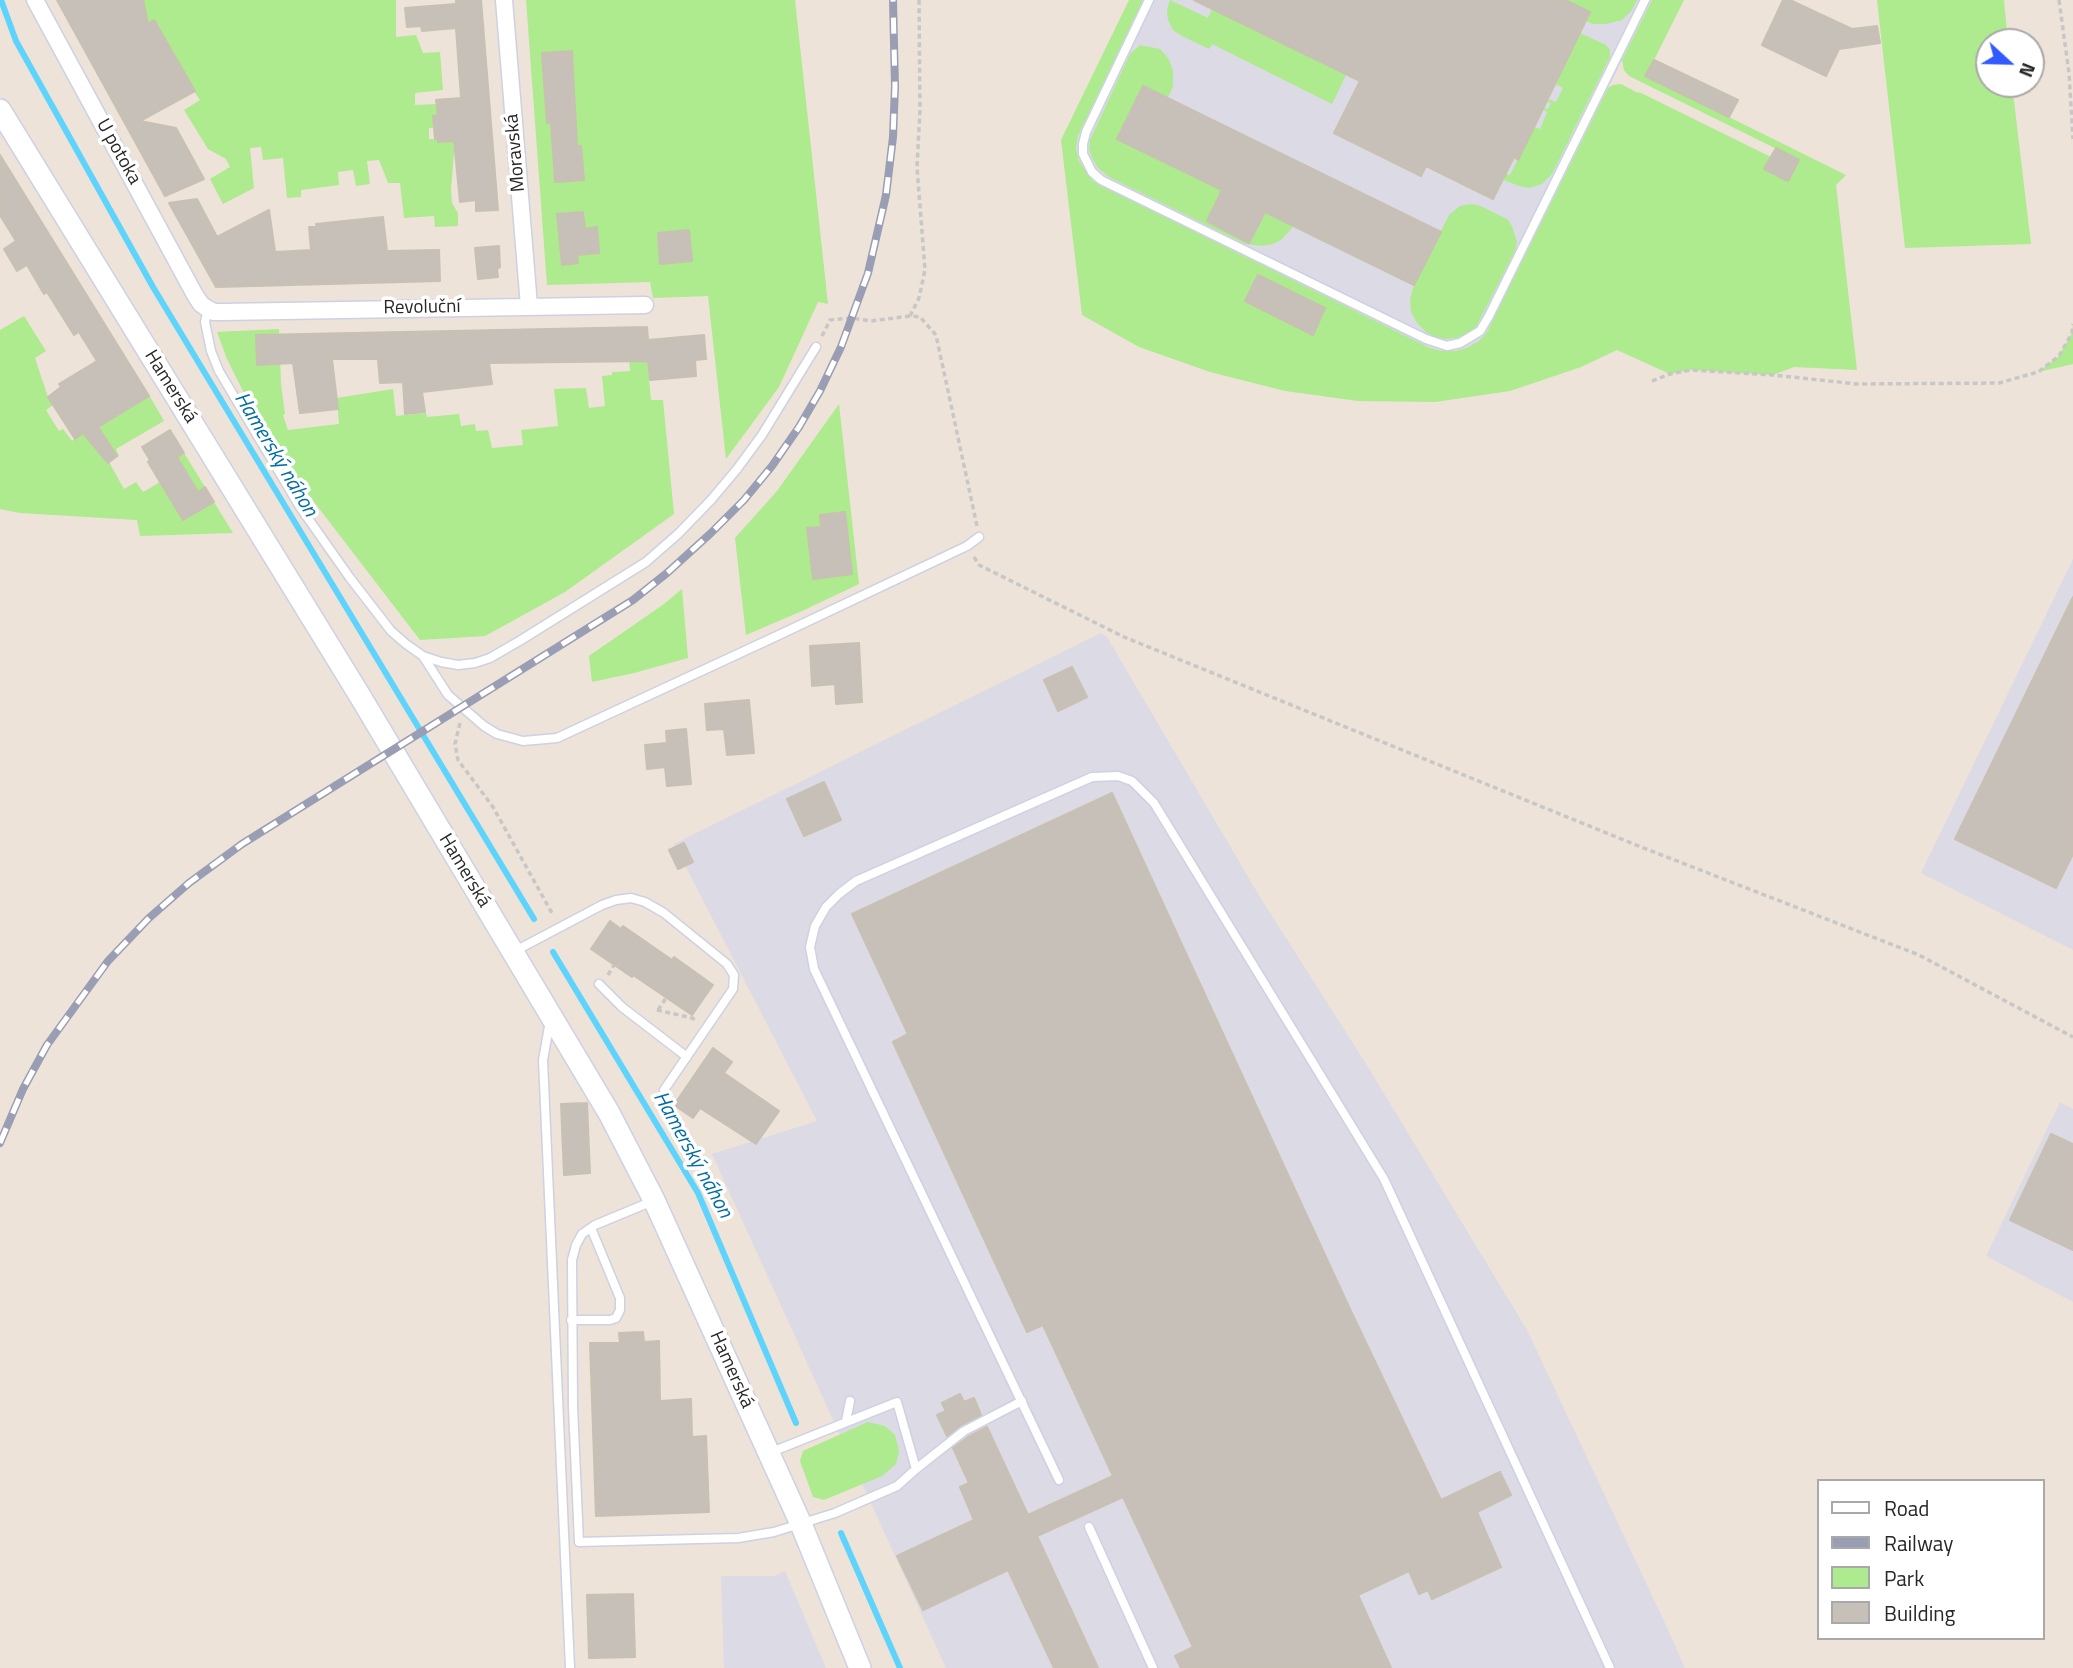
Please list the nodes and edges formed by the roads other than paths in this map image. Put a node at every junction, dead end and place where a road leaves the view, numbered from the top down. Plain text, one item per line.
1 (35, 0) edge
2 (504, 0) edge
3 (1149, 0) edge
4 (1645, 0) edge
5 (0, 110) edge
6 (645, 305) dead end
7 (528, 306) junction
8 (205, 307) junction
9 (816, 347) road end
10 (979, 537) road end
11 (423, 656) junction
12 (512, 952) junction
13 (599, 984) dead end
14 (551, 1016) junction
15 (687, 1057) junction
16 (664, 1090) dead end
17 (654, 1200) junction
18 (591, 1228) junction
19 (571, 1320) junction
20 (850, 1401) dead end
21 (1022, 1401) junction
22 (846, 1421) junction
23 (769, 1453) junction
24 (915, 1469) junction
25 (1059, 1480) dead end
26 (801, 1524) junction
27 (1088, 1527) dead end
28 (570, 1668) edge
29 (860, 1668) edge
30 (1153, 1668) edge
31 (1610, 1668) edge

1 - 8 street, U potoka
2 - 7 street, Moravská
3 - 4 lane
5 - 12 street, Hamerská
6 - 7 street, Revoluční
7 - 8 street, Revoluční
8 - 11 lane
9 - 11 lane
10 - 11 lane
12 - 14 street, Hamerská
12 - 15 lane
13 - 15 lane
14 - 17 street, Hamerská
14 - 28 lane
15 - 16 lane
17 - 18 lane
17 - 23 street, Hamerská
18 - 19 lane
18 - 19 lane
19 - 26 lane
20 - 22 lane
21 - 24 lane
21 - 25 lane
21 - 31 lane
22 - 23 lane
22 - 24 lane
23 - 26 street, Hamerská
24 - 26 lane
26 - 29 street, Hamerská
27 - 30 lane

